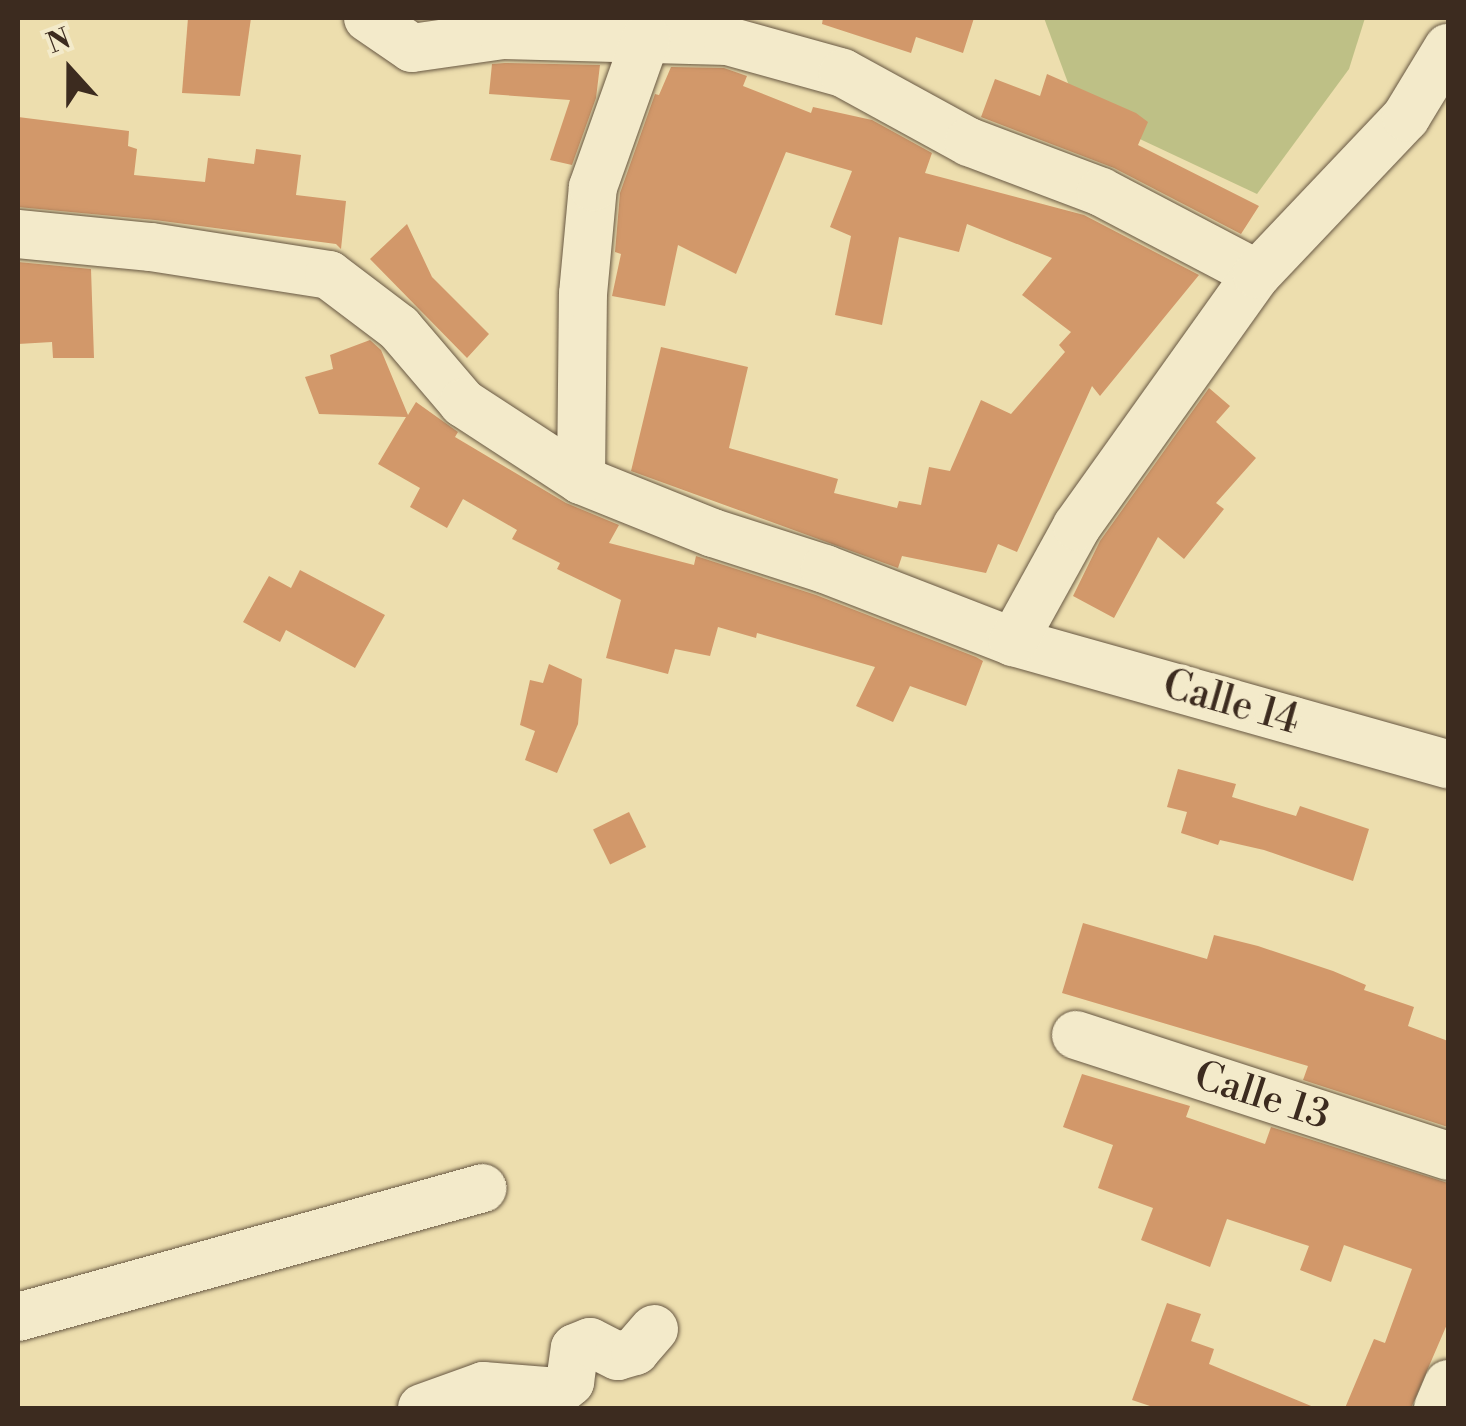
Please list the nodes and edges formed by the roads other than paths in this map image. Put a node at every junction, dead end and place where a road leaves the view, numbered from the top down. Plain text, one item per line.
1 (368, 18) edge
2 (646, 38) junction
3 (1448, 48) edge
4 (18, 234) edge
5 (1257, 274) junction
6 (581, 480) junction
7 (1013, 642) junction
8 (1448, 764) edge
9 (1076, 1034) dead end
10 (1448, 1156) edge
11 (482, 1188) dead end
12 (18, 1317) edge
13 (654, 1328) dead end
14 (1448, 1384) edge
15 (422, 1408) edge
16 (1438, 1408) edge

1 - 2 street
2 - 5 street
2 - 6 street
3 - 5 street
4 - 6 street, Calle 14
5 - 7 street
6 - 7 street, Calle 14
7 - 8 street, Calle 14
9 - 10 street, Calle 13
11 - 12 street
13 - 15 street
14 - 16 street

